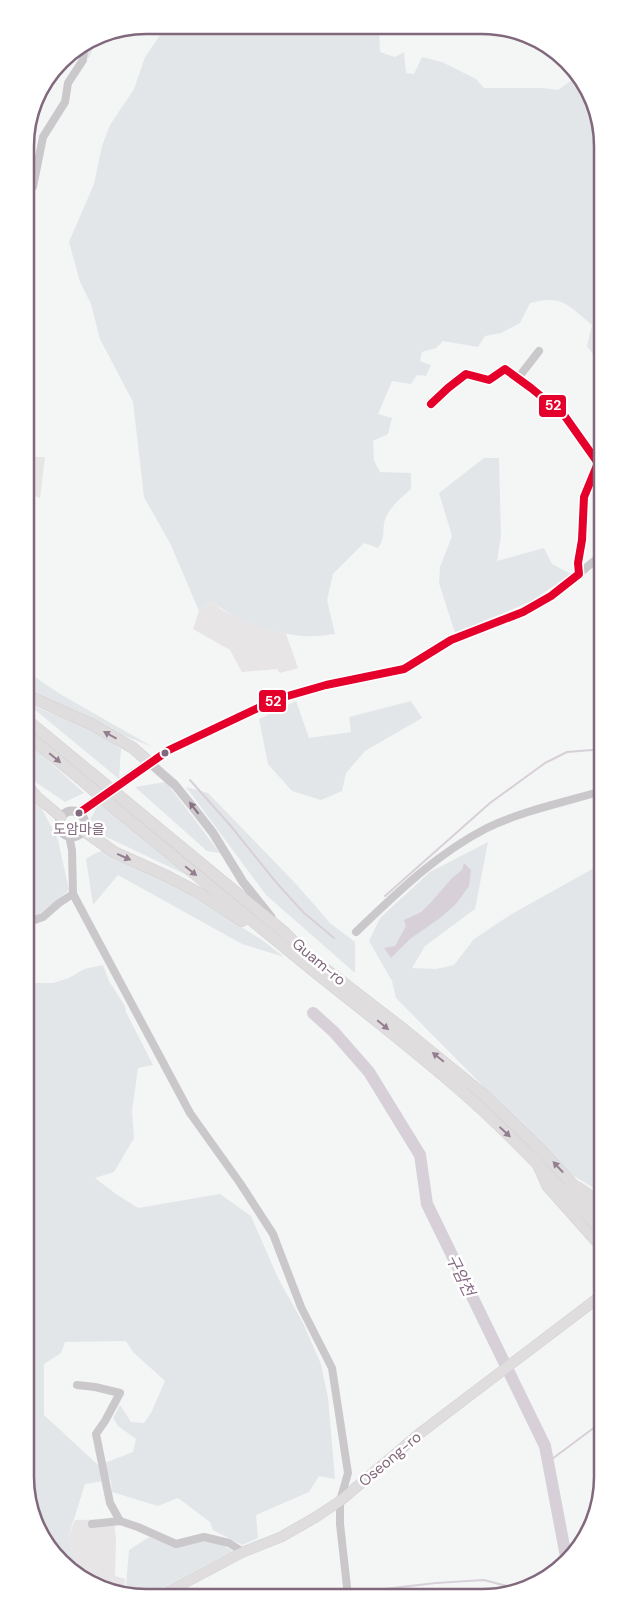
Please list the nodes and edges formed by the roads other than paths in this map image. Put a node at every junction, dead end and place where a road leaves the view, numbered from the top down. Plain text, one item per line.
1 (84, 53) edge
2 (34, 178) edge
3 (539, 351) dead end
4 (518, 378) junction
5 (431, 404) dead end
6 (594, 456) edge
7 (594, 474) edge
8 (594, 561) edge
9 (579, 574) junction
10 (34, 699) edge
11 (34, 727) edge
12 (34, 740) edge
13 (150, 763) junction
14 (87, 777) junction
15 (34, 793) edge
16 (594, 793) edge
17 (79, 813) junction
18 (61, 817) junction
19 (83, 830) junction
20 (70, 836) junction
21 (73, 894) junction
22 (34, 920) edge
23 (284, 932) junction
24 (356, 932) dead end
25 (317, 973) junction
26 (537, 1163) junction
27 (572, 1183) junction
28 (594, 1198) edge
29 (594, 1207) edge
30 (594, 1222) edge
31 (594, 1239) edge
32 (594, 1300) edge
33 (77, 1386) dead end
34 (340, 1501) junction
35 (120, 1521) junction
36 (92, 1524) dead end
37 (243, 1552) junction
38 (173, 1589) edge
39 (347, 1589) edge

1 - 2 street
3 - 4 street
4 - 5 street
4 - 6 street
7 - 9 street
8 - 9 street
9 - 13 street
13 -> 10 main road
11 - 14 main road, Guam-ro
12 -> 14 main road, Guam-ro
13 - 17 main road
23 -> 13 street
14 - 23 main road, Guam-ro, bridge
14 -> 25 main road, Guam-ro, bridge
15 - 18 main road
16 - 24 street
17 - 18 street
17 - 19 street
18 - 20 street
19 - 20 street
19 -> 25 main road
20 - 21 street
21 - 22 street
21 - 34 street
27 -> 23 main road, Guam-ro
25 -> 26 main road, Guam-ro
26 - 30 main road, Guam-ro
26 - 31 main road
27 - 28 main road
27 - 29 main road, Guam-ro
32 - 34 main road, Oseong-ro
33 - 35 street
34 - 37 main road, Oseong-ro
34 - 39 street
35 - 36 street
35 - 37 street
37 - 38 main road, Oseong-ro

